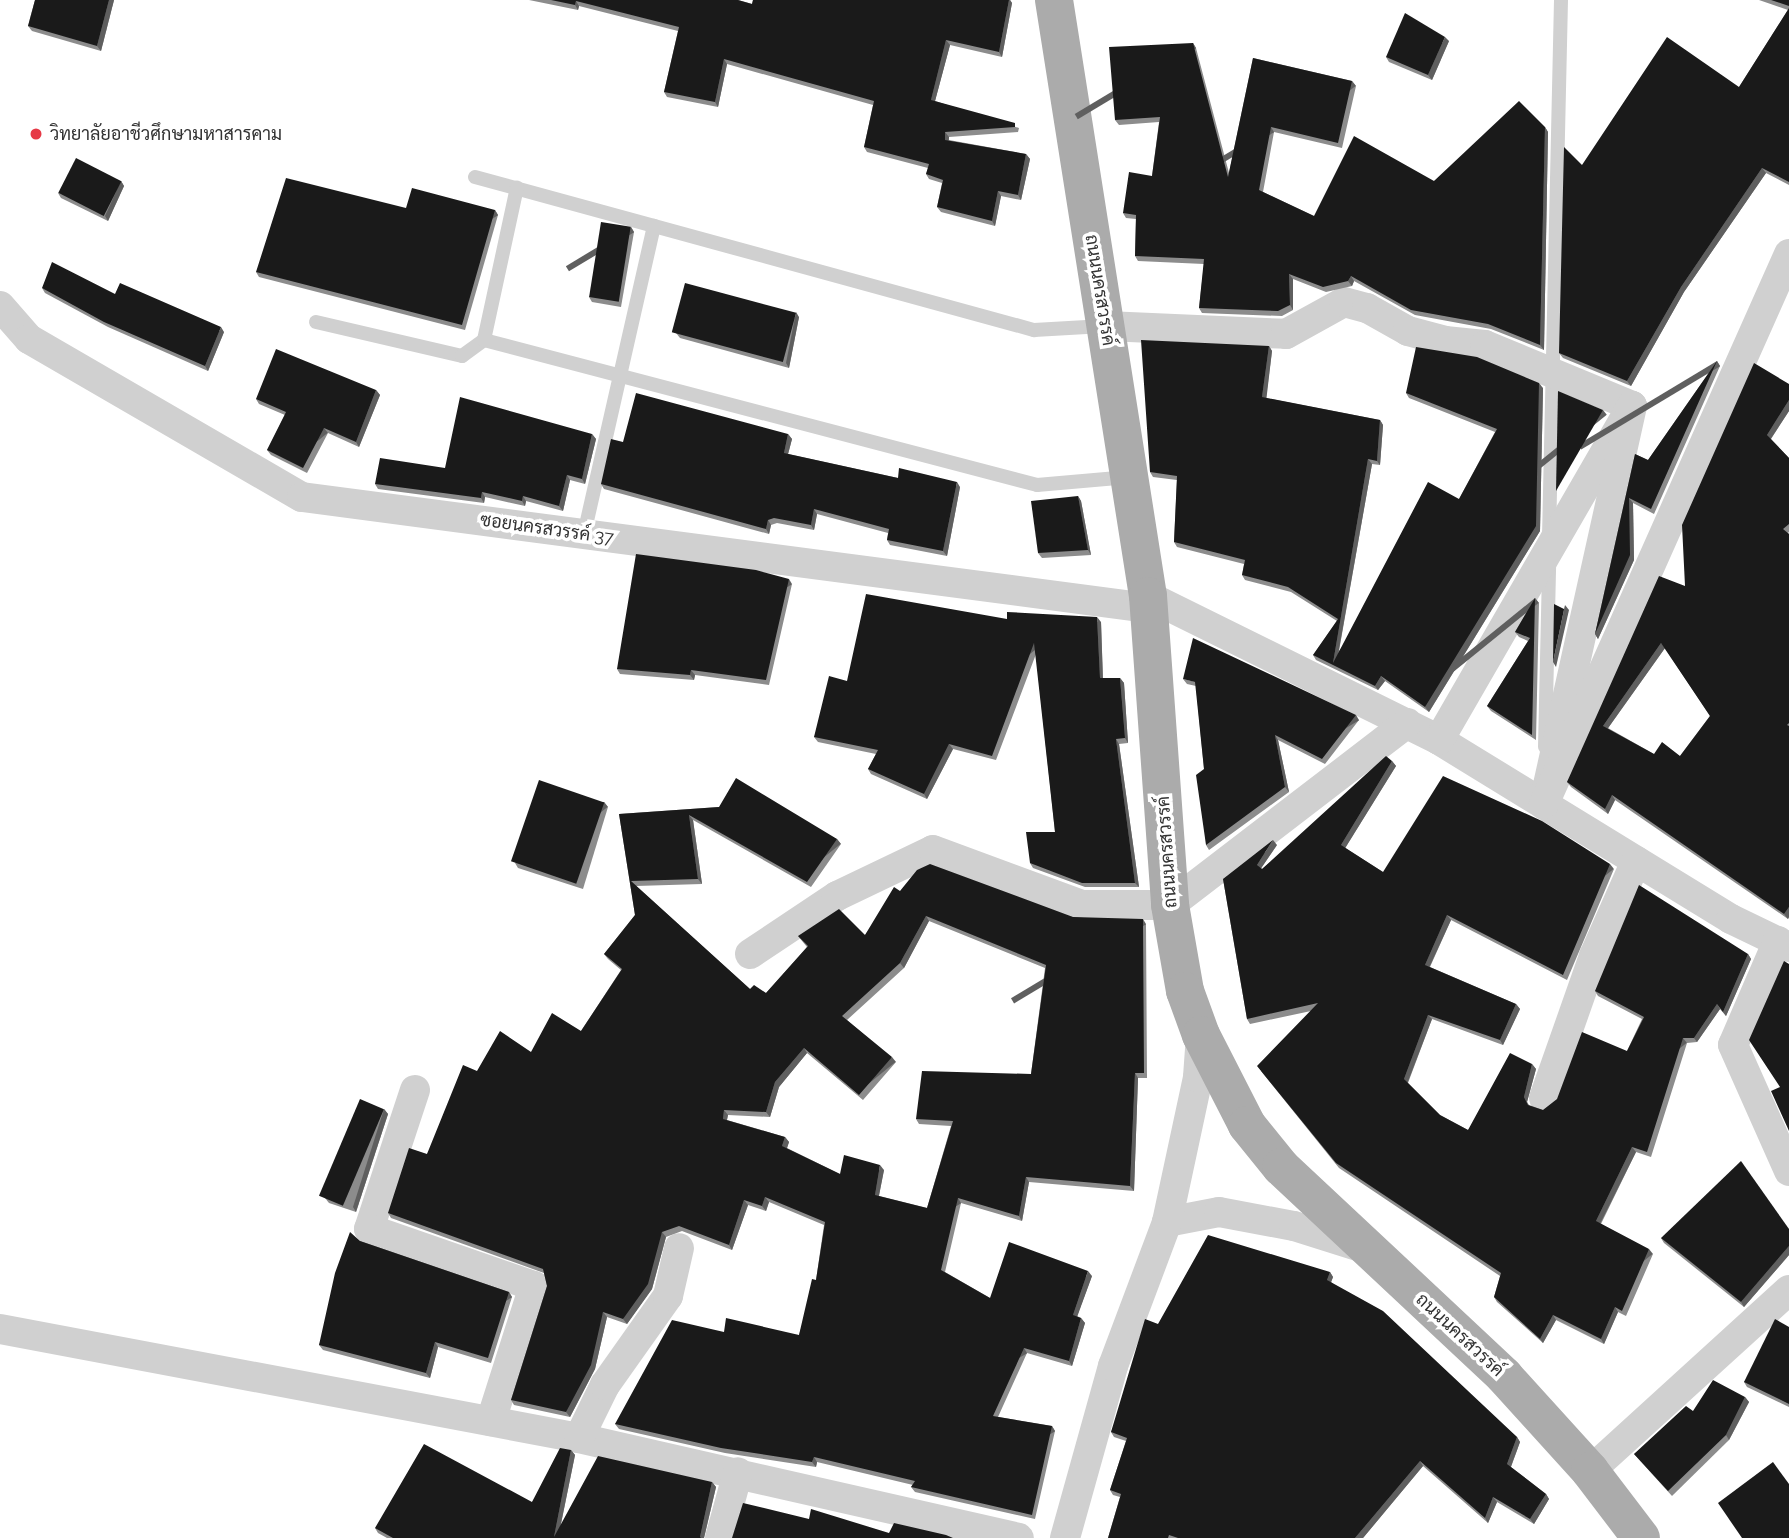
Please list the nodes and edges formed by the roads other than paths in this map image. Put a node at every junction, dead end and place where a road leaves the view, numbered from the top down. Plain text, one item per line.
1 (1054, 0) edge
2 (1561, 0) edge
3 (475, 177) dead end
4 (517, 188) junction
5 (654, 226) junction
6 (1789, 254) edge
7 (0, 306) edge
8 (316, 322) dead end
9 (1106, 326) junction
10 (484, 340) junction
11 (617, 375) junction
12 (1632, 406) junction
13 (1130, 477) junction
14 (584, 534) junction
15 (1149, 602) junction
16 (1407, 723) junction
17 (1439, 740) junction
18 (1544, 804) junction
19 (1636, 861) junction
20 (1170, 905) junction
21 (1783, 944) edge
22 (750, 954) dead end
23 (1201, 1035) junction
24 (415, 1090) dead end
25 (1544, 1098) dead end
26 (1789, 1171) edge
27 (1167, 1222) junction
28 (679, 1248) dead end
29 (1365, 1248) junction
30 (1789, 1290) edge
31 (0, 1329) edge
32 (491, 1421) junction
33 (579, 1438) junction
34 (1590, 1471) junction
35 (738, 1472) junction
36 (720, 1538) edge
37 (1019, 1538) edge
38 (1065, 1538) edge
39 (1641, 1538) edge

1 - 9 main road, ถนนนครสวรรค์
2 - 18 lane
3 - 4 lane
4 - 5 lane
4 - 10 lane
5 - 9 lane
5 - 11 lane
6 - 18 street
7 - 14 street, ซอยนครสวรรค์ 37
8 - 10 lane
9 - 12 street
9 - 13 main road, ถนนนครสวรรค์
10 - 11 lane
11 - 13 lane
11 - 14 lane
12 - 17 street
12 - 18 street
13 - 15 main road, ถนนนครสวรรค์
14 - 15 street, ซอยนครสวรรค์ 37
15 - 16 street, ซอยนครสวรรค์ 37
15 - 20 main road, ถนนนครสวรรค์
16 - 17 street, ซอยนครสวรรค์ 37
16 - 20 street
17 - 18 street, ซอยนครสวรรค์ 37
18 - 19 street, ซอยนครสวรรค์ 37
19 - 21 street, ซอยนครสวรรค์ 37
19 - 25 street
20 - 22 street
20 - 23 main road, ถนนนครสวรรค์
21 - 26 street
23 - 27 street
23 - 29 main road, ถนนนครสวรรค์
24 - 32 street
27 - 29 street
27 - 38 street
28 - 33 street
29 - 34 main road, ถนนนครสวรรค์
30 - 34 street
31 - 32 street
32 - 33 street
33 - 35 street
34 - 39 main road, ถนนนครสวรรค์
35 - 36 street
35 - 37 street

